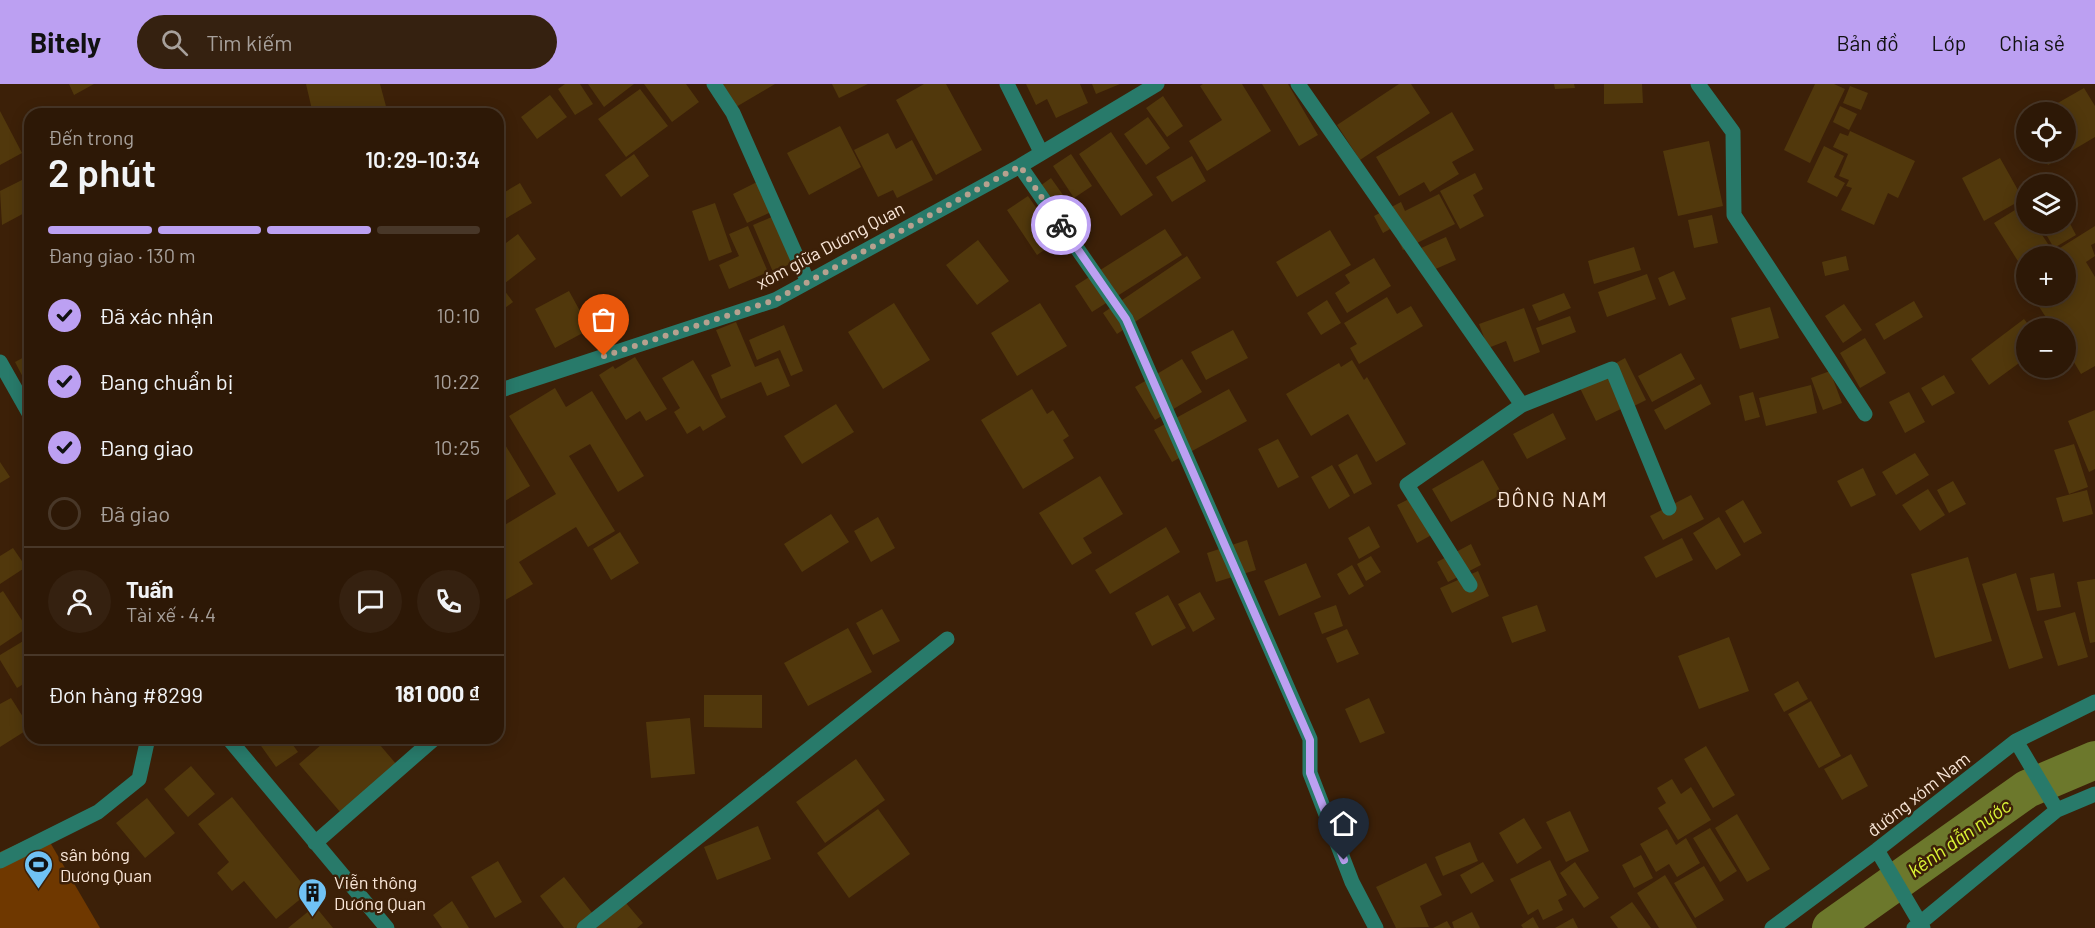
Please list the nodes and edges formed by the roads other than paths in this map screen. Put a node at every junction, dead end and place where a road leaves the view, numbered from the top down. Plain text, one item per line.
1 (714, 84) edge
2 (1007, 84) edge
3 (1157, 84) edge
4 (1298, 84) edge
5 (1698, 84) edge
6 (1041, 152) junction
7 (1020, 166) junction
8 (807, 280) junction
9 (0, 362) edge
10 (504, 389) edge
11 (24, 404) edge
12 (1522, 405) junction
13 (1865, 414) dead end
14 (1669, 508) dead end
15 (1470, 585) dead end
16 (947, 639) dead end
17 (2095, 702) edge
18 (2016, 741) junction
19 (147, 744) edge
20 (233, 744) edge
21 (428, 744) edge
22 (2095, 794) edge
23 (2057, 810) junction
24 (315, 843) junction
25 (1879, 855) junction
26 (0, 861) edge
27 (1919, 926) edge
28 (387, 928) edge
29 (584, 928) edge
30 (1376, 928) edge
31 (1772, 928) edge

1 - 8 lane
2 - 6 lane
3 - 6 lane, xóm giữa Dương Quan
4 - 12 lane
5 - 13 lane
6 - 7 lane, xóm giữa Dương Quan
7 - 8 lane, xóm giữa Dương Quan
7 - 30 lane
8 - 10 lane, xóm giữa Dương Quan
9 - 11 lane
12 - 14 lane
12 - 15 lane
16 - 29 lane
17 - 18 lane, đường xóm Nam
18 - 23 lane
18 - 25 lane, đường xóm Nam
19 - 26 lane
20 - 24 lane
21 - 24 lane
22 - 23 lane
23 - 27 lane
24 - 28 lane
25 - 27 lane
25 - 31 lane, đường xóm Nam

